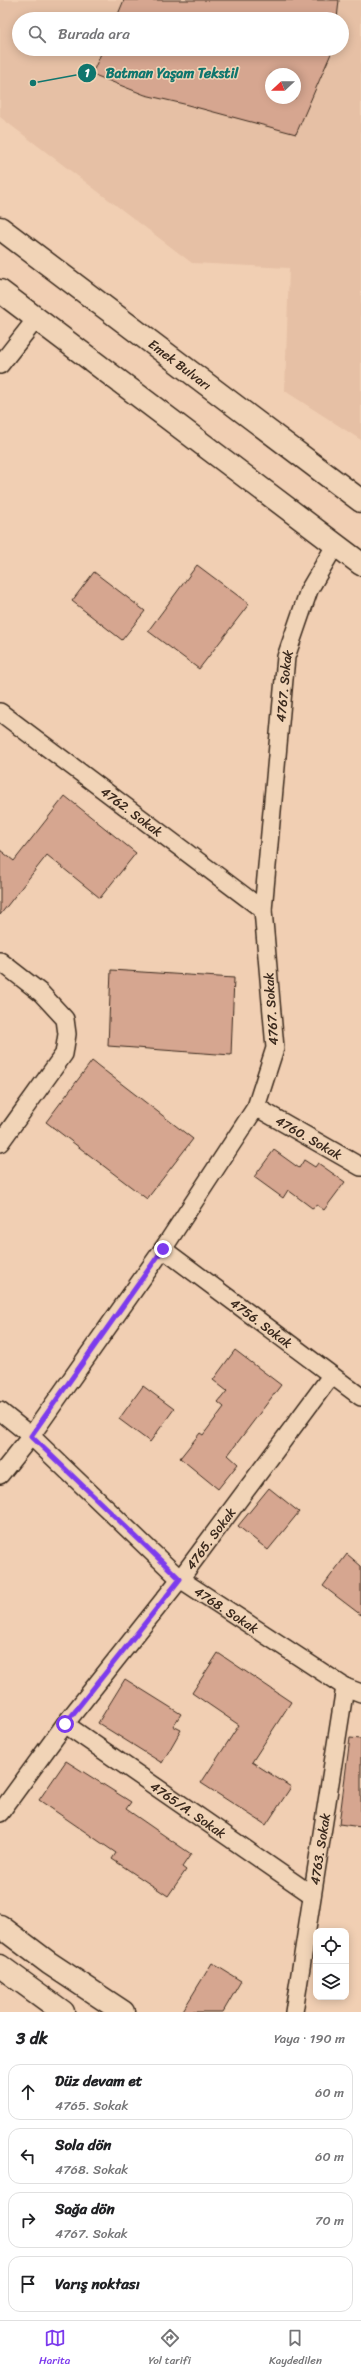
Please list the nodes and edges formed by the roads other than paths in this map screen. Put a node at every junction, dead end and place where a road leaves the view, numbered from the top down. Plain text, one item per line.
1 (0, 228) edge
2 (0, 291) edge
3 (36, 319) junction
4 (0, 365) edge
5 (361, 501) edge
6 (336, 544) junction
7 (361, 564) edge
8 (1, 714) edge
9 (263, 910) junction
10 (0, 961) edge
11 (256, 1107) junction
12 (0, 1143) edge
13 (361, 1167) edge
14 (163, 1249) junction
15 (331, 1376) junction
16 (361, 1397) edge
17 (0, 1412) edge
18 (31, 1436) junction
19 (0, 1475) edge
20 (180, 1579) junction
21 (345, 1687) junction
22 (361, 1693) edge
23 (65, 1724) junction
24 (0, 1813) edge
25 (312, 1895) junction
26 (0, 1926) edge
27 (0, 1966) edge
28 (63, 2012) edge
29 (123, 2012) edge
30 (294, 2012) edge

1 - 5 main road, Emek Bulvarı
2 - 3 main road
3 - 4 street
3 - 6 main road
6 - 7 main road
6 - 9 street, 4767. Sokak
8 - 9 street, 4762. Sokak
9 - 11 street, 4767. Sokak
10 - 12 street
11 - 13 street, 4760. Sokak
11 - 14 street, 4767. Sokak
14 - 15 street, 4756. Sokak
14 - 18 street, 4767. Sokak
15 - 16 street, 4756. Sokak
15 - 20 street, 4765. Sokak
17 - 18 street, 4768. Sokak
18 - 19 street, 4767. Sokak
18 - 20 street, 4768. Sokak
20 - 21 street, 4768. Sokak
20 - 23 street, 4765. Sokak
21 - 22 street, 4768. Sokak
21 - 25 street, 4763. Sokak
23 - 24 street, 4765. Sokak
23 - 25 street, 4765/A. Sokak
25 - 30 street, 4763. Sokak
26 - 29 main road
27 - 28 main road

